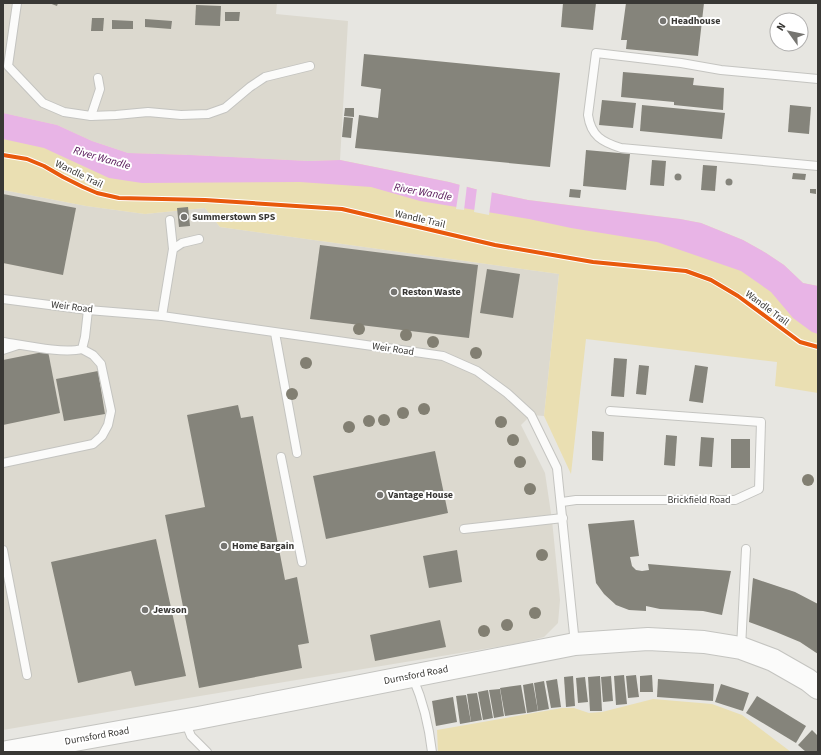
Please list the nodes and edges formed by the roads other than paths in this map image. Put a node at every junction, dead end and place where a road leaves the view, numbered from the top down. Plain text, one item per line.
1 (17, 3) edge
2 (310, 66) dead end
3 (98, 78) dead end
4 (818, 79) edge
5 (91, 116) junction
6 (818, 166) edge
7 (170, 220) dead end
8 (199, 239) dead end
9 (173, 249) junction
10 (3, 299) edge
11 (88, 310) junction
12 (162, 316) junction
13 (275, 333) junction
14 (3, 342) edge
15 (21, 345) junction
16 (82, 349) junction
17 (3, 350) edge
18 (610, 411) dead end
19 (297, 453) dead end
20 (281, 457) dead end
21 (3, 463) edge
22 (562, 502) junction
23 (563, 518) junction
24 (464, 529) dead end
25 (746, 549) dead end
26 (3, 550) edge
27 (302, 562) dead end
28 (575, 644) junction
29 (741, 648) junction
30 (27, 675) dead end
31 (412, 676) junction
32 (818, 688) edge
33 (184, 720) junction
34 (6, 752) edge
35 (207, 752) edge
36 (432, 752) edge

1 - 5 lane
2 - 5 lane
3 - 5 lane
4 - 6 lane
7 - 9 lane
8 - 9 lane
9 - 12 lane
10 - 11 lane, Weir Road
11 - 12 lane, Weir Road
11 - 16 lane
12 - 13 lane, Weir Road
13 - 19 lane
13 - 22 lane, Weir Road
14 - 15 lane
15 - 16 lane
15 - 17 lane
16 - 21 lane
18 - 22 lane, Brickfield Road
20 - 27 lane
22 - 23 lane, Weir Road
23 - 24 lane
23 - 28 lane, Weir Road
25 - 29 lane
26 - 30 lane
28 - 29 main road, Durnsford Road
28 - 31 main road, Durnsford Road
29 - 32 main road, Durnsford Road
31 - 33 main road, Durnsford Road
31 - 36 lane
33 - 34 main road, Durnsford Road
33 - 35 lane

